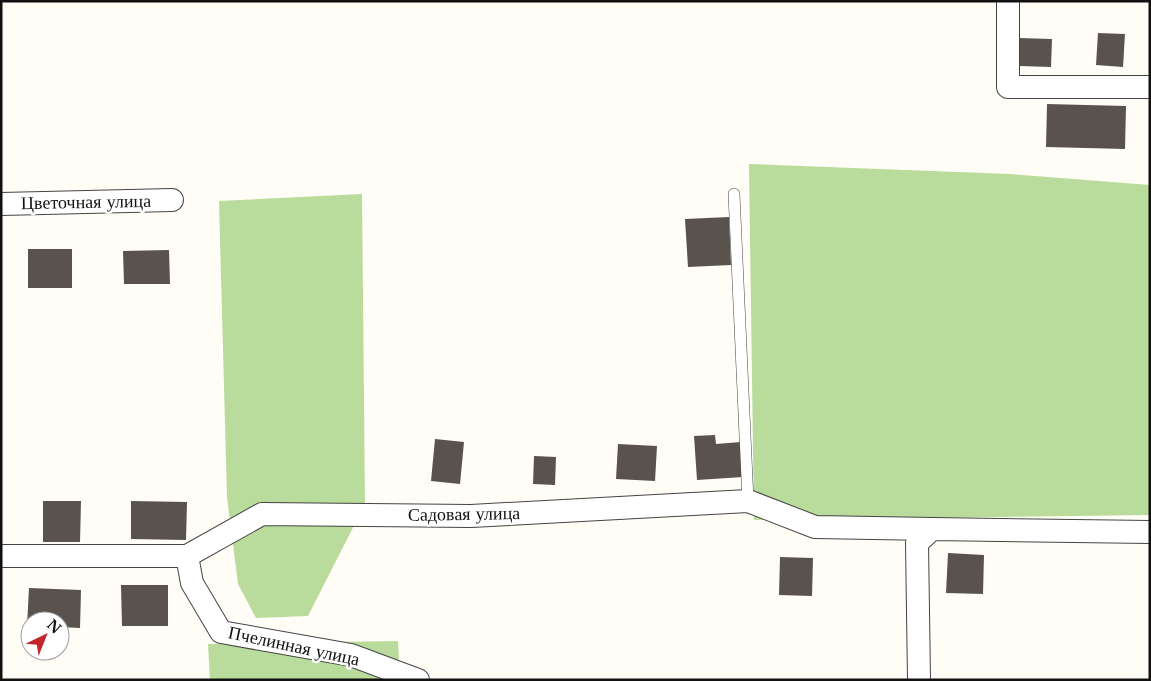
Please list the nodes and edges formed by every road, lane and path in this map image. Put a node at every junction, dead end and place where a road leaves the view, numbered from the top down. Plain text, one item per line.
1 (1008, 1) edge
2 (1150, 87) edge
3 (734, 194) dead end
4 (172, 200) dead end
5 (1, 204) edge
6 (748, 501) junction
7 (932, 529) junction
8 (1150, 532) edge
9 (1, 556) edge
10 (187, 556) junction
11 (418, 680) edge
12 (919, 680) edge

1 - 2 street
3 - 6 lane
4 - 5 street, Цветочная улица
6 - 7 street, Садовая улица
6 - 10 street, Садовая улица
7 - 8 street, Садовая улица
7 - 12 street
9 - 10 street, Садовая улица
10 - 11 street, Пчелинная улица

